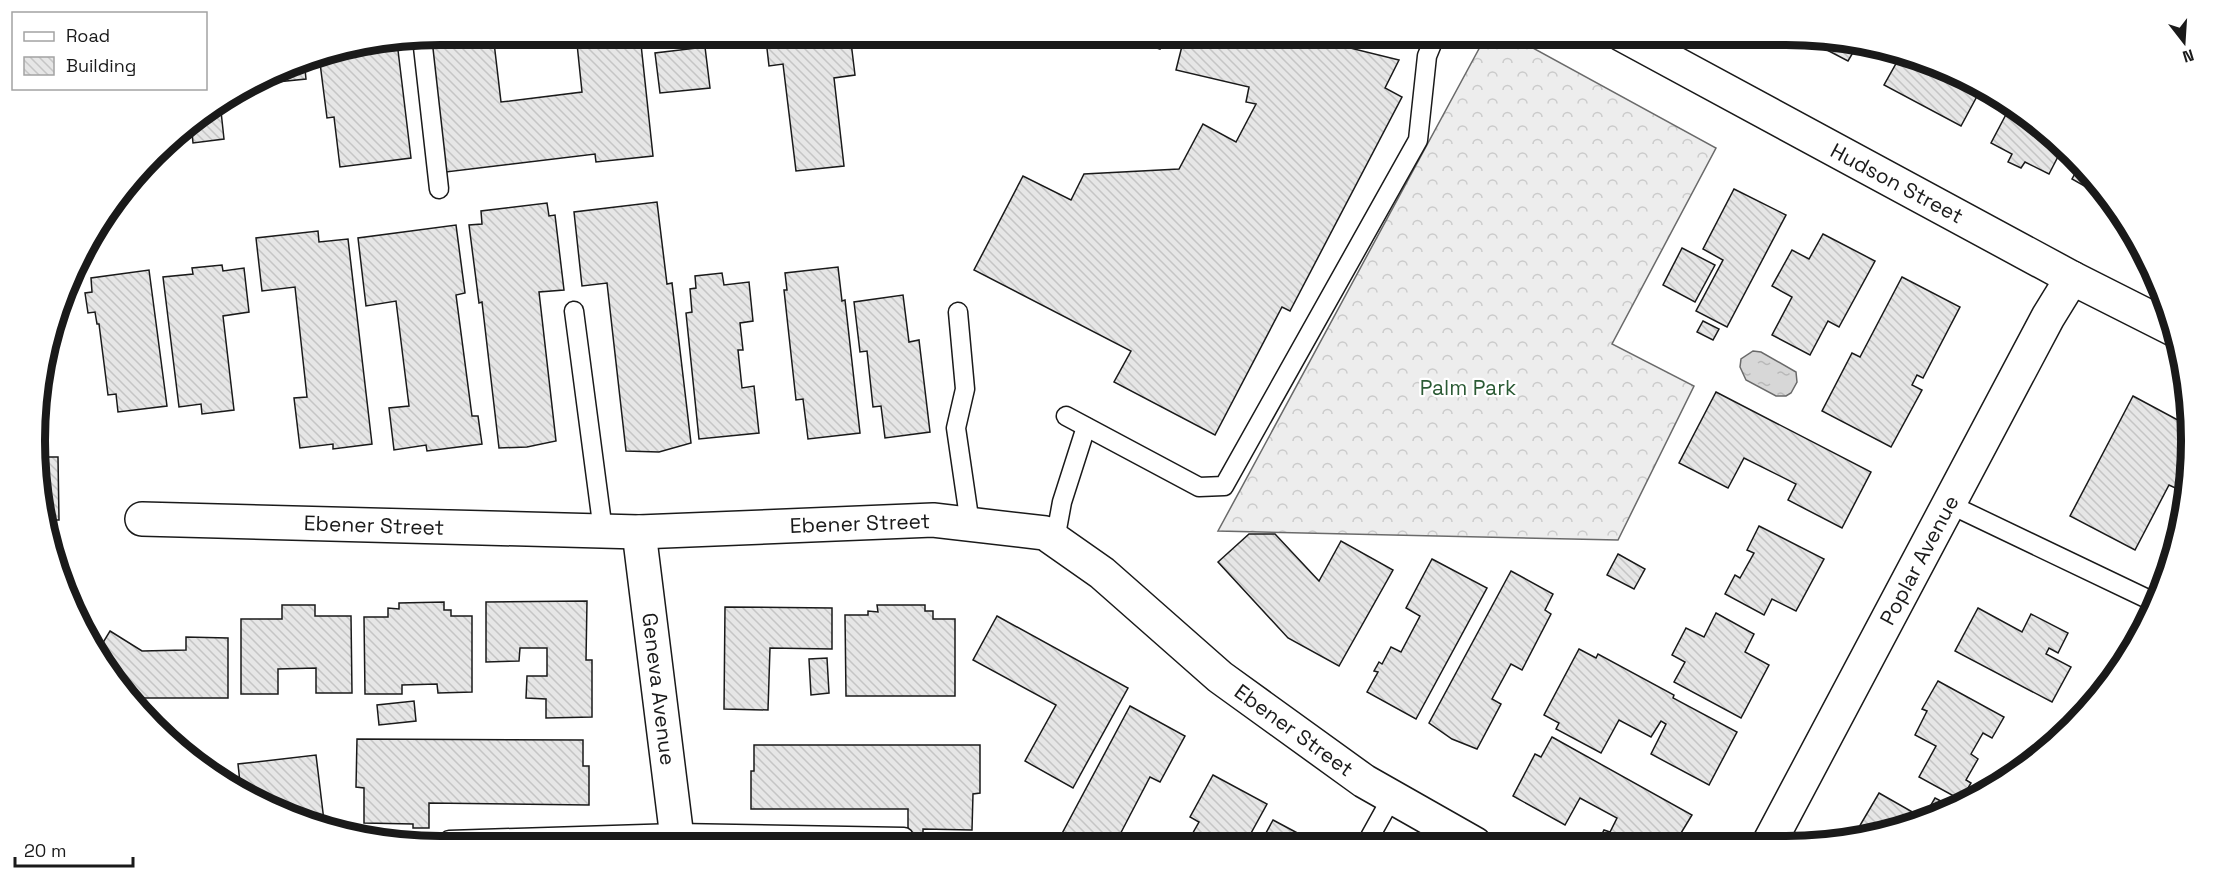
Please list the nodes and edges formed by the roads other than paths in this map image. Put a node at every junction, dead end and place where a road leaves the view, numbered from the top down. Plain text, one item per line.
1 (1432, 45) edge
2 (1642, 45) edge
3 (423, 46) edge
4 (440, 189) dead end
5 (2072, 278) junction
6 (574, 311) dead end
7 (958, 312) dead end
8 (2164, 324) edge
9 (1066, 416) dead end
10 (1086, 427) junction
11 (1949, 504) junction
12 (142, 519) dead end
13 (970, 524) junction
14 (603, 531) junction
15 (639, 532) junction
16 (1055, 540) junction
17 (2148, 599) edge
18 (1392, 797) junction
19 (677, 836) edge
20 (1370, 836) edge
21 (1461, 836) edge
22 (1773, 836) edge

1 - 10 lane
2 - 5 street, Hudson Street
3 - 4 lane
5 - 8 street, Hudson Street
5 - 11 street, Poplar Avenue
6 - 14 lane
7 - 13 lane
9 - 10 lane
10 - 16 lane
11 - 17 lane
11 - 22 street, Poplar Avenue
12 - 14 street, Ebener Street
13 - 15 street, Ebener Street
13 - 16 street, Ebener Street
14 - 15 street, Ebener Street
15 - 19 street, Geneva Avenue
16 - 18 street, Ebener Street
18 - 20 lane
18 - 21 street, Ebener Street

